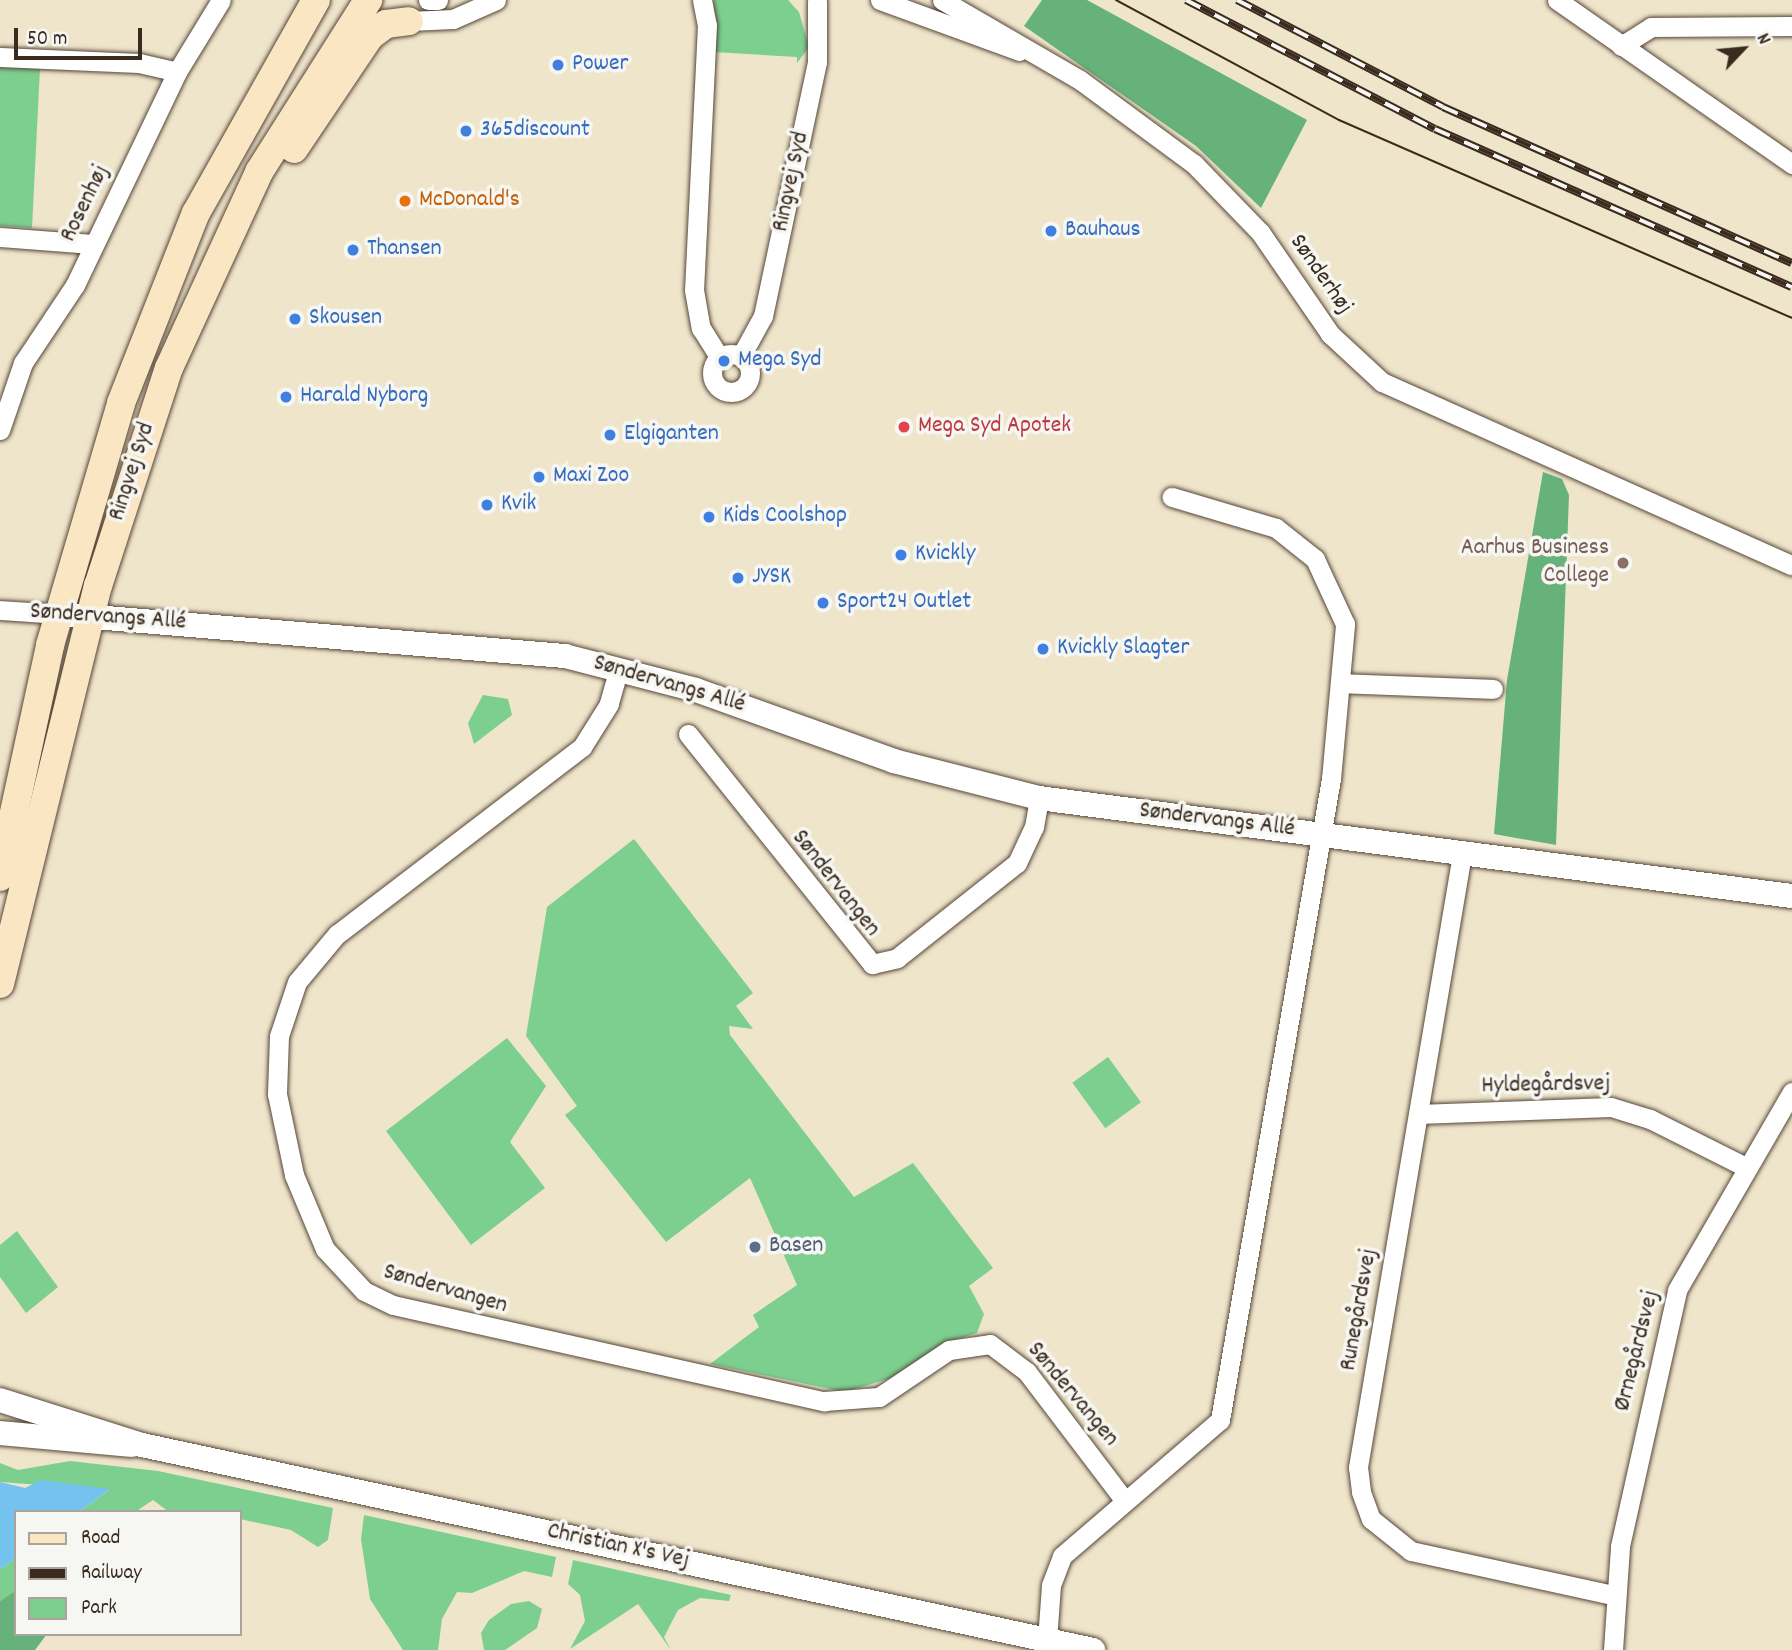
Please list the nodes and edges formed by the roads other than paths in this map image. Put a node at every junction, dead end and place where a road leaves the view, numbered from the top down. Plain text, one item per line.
1 (221, 0) edge
2 (316, 0) edge
3 (368, 0) edge
4 (374, 0) edge
5 (429, 0) edge
6 (438, 0) edge
7 (496, 0) edge
8 (702, 0) edge
9 (817, 0) edge
10 (880, 0) edge
11 (942, 0) edge
12 (1557, 0) edge
13 (409, 21) junction
14 (1792, 26) edge
15 (1621, 46) junction
16 (0, 57) edge
17 (1043, 59) junction
18 (177, 72) junction
19 (1792, 164) edge
20 (0, 237) edge
21 (93, 244) junction
22 (214, 261) junction
23 (741, 356) junction
24 (719, 357) junction
25 (0, 430) edge
26 (1172, 497) dead end
27 (1792, 565) edge
28 (0, 610) edge
29 (58, 614) junction
30 (91, 617) junction
31 (619, 668) junction
32 (1340, 683) junction
33 (1493, 689) dead end
34 (688, 734) dead end
35 (1039, 798) junction
36 (1324, 835) junction
37 (1462, 854) junction
38 (0, 877) edge
39 (1792, 896) edge
40 (0, 984) edge
41 (1792, 1092) edge
42 (1418, 1114) junction
43 (1785, 1119) edge
44 (1746, 1167) junction
45 (0, 1400) edge
46 (0, 1433) edge
47 (142, 1445) junction
48 (1125, 1501) junction
49 (1613, 1595) junction
50 (1047, 1645) edge
51 (1093, 1650) edge
52 (1613, 1650) edge

1 - 18 street, Rosenhøj
2 - 29 main road, Ringvej Syd
3 - 22 main road, Ringvej Syd
4 - 13 main road
5 - 6 street
7 - 13 street
8 - 24 street
9 - 23 street, Ringvej Syd
10 - 17 street, Sønderhøj
11 - 17 street, Sønderhøj
12 - 15 street
13 - 22 main road
14 - 15 street
15 - 19 street
16 - 18 street
17 - 27 street, Sønderhøj
18 - 21 street, Rosenhøj
20 - 21 street
21 - 25 street, Rosenhøj
22 - 30 main road, Ringvej Syd
23 - 24 street
23 - 24 street
26 - 32 street, Søndervangs Allé
28 - 29 street, Søndervangs Allé
29 - 30 street, Søndervangs Allé
29 - 38 main road, Ringvej Syd
30 - 31 street, Søndervangs Allé
30 - 40 main road, Ringvej Syd
31 - 35 street, Søndervangs Allé
31 - 48 street, Søndervangen
32 - 33 street
32 - 36 street, Søndervangs Allé
34 - 35 street, Søndervangen
35 - 36 street, Søndervangs Allé
36 - 37 street, Søndervangs Allé
36 - 48 street
37 - 39 street, Søndervangs Allé
37 - 42 street, Runegårdsvej
41 - 43 street, Ørnegårdsvej
42 - 44 street, Hyldegårdsvej
42 - 49 street, Runegårdsvej
43 - 44 street, Ørnegårdsvej
44 - 49 street, Ørnegårdsvej
45 - 47 street, Christian X's Vej
46 - 47 street, Christian X's Vej
47 - 50 street, Christian X's Vej
48 - 50 street
49 - 52 street, Ørnegårdsvej
50 - 51 street, Christian X's Vej

